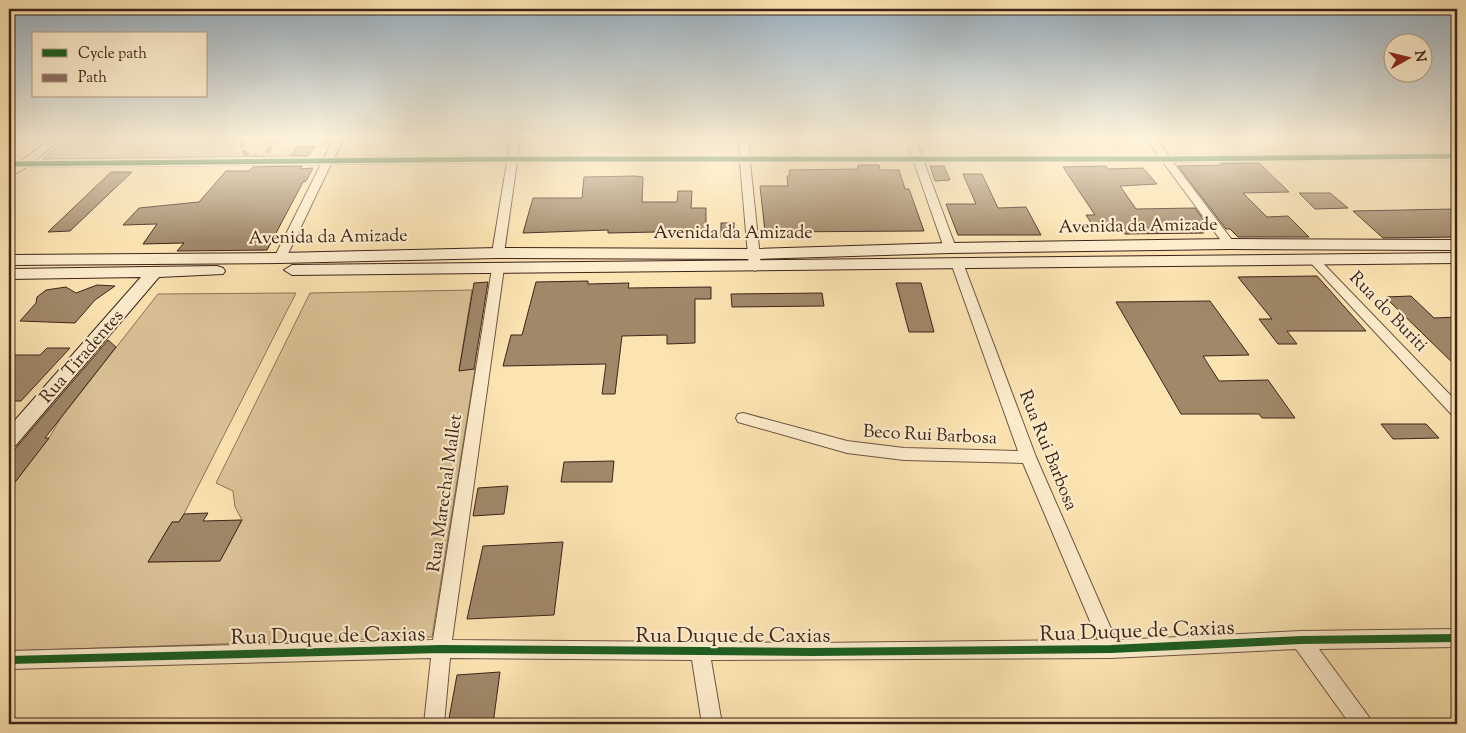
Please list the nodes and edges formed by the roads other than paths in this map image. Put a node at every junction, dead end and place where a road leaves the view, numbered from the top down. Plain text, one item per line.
1 (321, 173) edge
2 (511, 173) edge
3 (745, 173) edge
4 (923, 173) edge
5 (1177, 173) edge
6 (1229, 244) junction
7 (1182, 245) junction
8 (1457, 245) edge
9 (950, 248) junction
10 (280, 258) junction
11 (1457, 258) edge
12 (74, 259) junction
13 (1313, 259) junction
14 (9, 260) edge
15 (498, 260) junction
16 (755, 260) junction
17 (414, 262) junction
18 (1195, 262) junction
19 (957, 263) junction
20 (154, 272) junction
21 (63, 273) junction
22 (9, 274) edge
23 (1457, 411) edge
24 (743, 418) dead end
25 (9, 440) edge
26 (1028, 457) junction
27 (1457, 638) edge
28 (1301, 640) junction
29 (441, 649) junction
30 (700, 650) junction
31 (1111, 650) junction
32 (9, 660) edge
33 (434, 724) edge
34 (712, 724) edge
35 (1362, 724) edge

1 - 10 street
2 - 15 street, Rua Marechal Mallet
3 - 16 street
4 - 9 street
5 - 6 street
6 - 7 main road, Avenida da Amizade
6 - 8 main road, Avenida da Amizade
7 - 9 main road, Avenida da Amizade
7 - 18 main road
9 - 16 main road, Avenida da Amizade
10 - 12 main road, Avenida da Amizade
10 - 17 main road, Avenida da Amizade
11 - 13 main road, Avenida da Amizade
12 - 14 main road, Avenida da Amizade
12 - 21 main road
13 - 18 main road, Avenida da Amizade
13 - 23 street, Rua do Buriti
15 - 16 main road, Avenida da Amizade
15 - 17 main road, Avenida da Amizade
15 - 29 street, Rua Marechal Mallet
16 - 19 main road, Avenida da Amizade
17 - 20 main road, Avenida da Amizade
18 - 19 main road, Avenida da Amizade
19 - 26 street, Rua Rui Barbosa
20 - 21 main road, Avenida da Amizade
20 - 25 main road, Rua Tiradentes
21 - 22 main road, Avenida da Amizade
24 - 26 street, Beco Rui Barbosa
26 - 31 street, Rua Rui Barbosa
27 - 28 street, Rua Duque de Caxias
28 - 31 street, Rua Duque de Caxias
28 - 35 street
29 - 30 street, Rua Duque de Caxias
29 - 32 street, Rua Duque de Caxias
29 - 33 street, Rua Marechal Mallet
30 - 31 street, Rua Duque de Caxias
30 - 34 street

